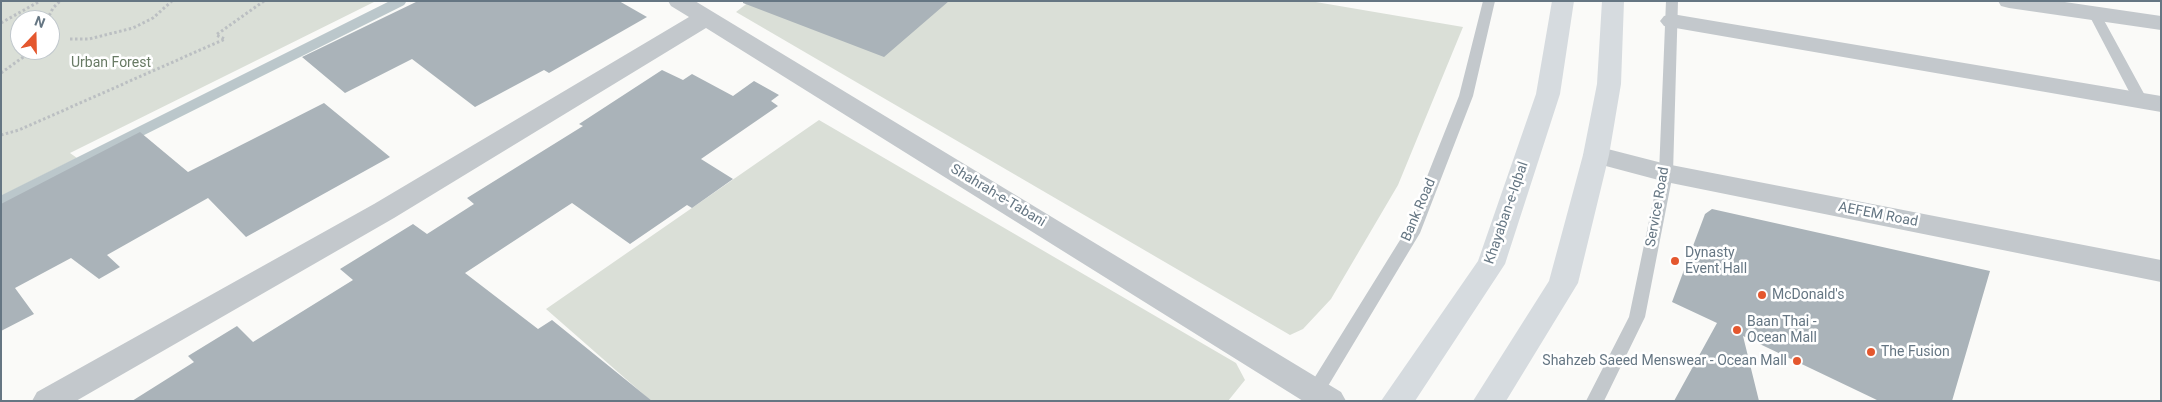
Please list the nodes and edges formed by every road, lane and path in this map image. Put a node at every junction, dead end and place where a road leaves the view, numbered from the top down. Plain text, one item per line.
1 (40, 1) edge
2 (172, 1) edge
3 (264, 1) edge
4 (679, 1) edge
5 (1489, 1) edge
6 (1613, 1) edge
7 (2009, 1) edge
8 (1562, 3) edge
9 (1672, 11) edge
10 (2094, 13) junction
11 (706, 18) junction
12 (1, 23) edge
13 (2161, 23) edge
14 (70, 39) dead end
15 (18, 60) edge
16 (1, 72) edge
17 (2151, 103) edge
18 (1, 135) edge
19 (1596, 155) junction
20 (1666, 173) junction
21 (2161, 271) edge
22 (1318, 397) edge
23 (48, 401) edge
24 (1397, 401) edge
25 (1489, 401) edge
26 (1594, 401) edge

1 - 12 path
2 - 14 path
3 - 18 path
4 - 11 street, Shahrah-e-Tabani
5 - 22 lane, Bank Road
6 - 19 main road
7 - 10 street
8 - 24 main road, Khayaban-e-Iqbal
9 - 17 street
9 - 20 lane, Service Road
10 - 13 street
10 - 17 lane
11 - 22 street, Shahrah-e-Tabani
11 - 23 street
15 - 16 path
19 - 20 street, AEFEM Road
19 - 25 main road
20 - 21 street, AEFEM Road
20 - 26 lane, Service Road

